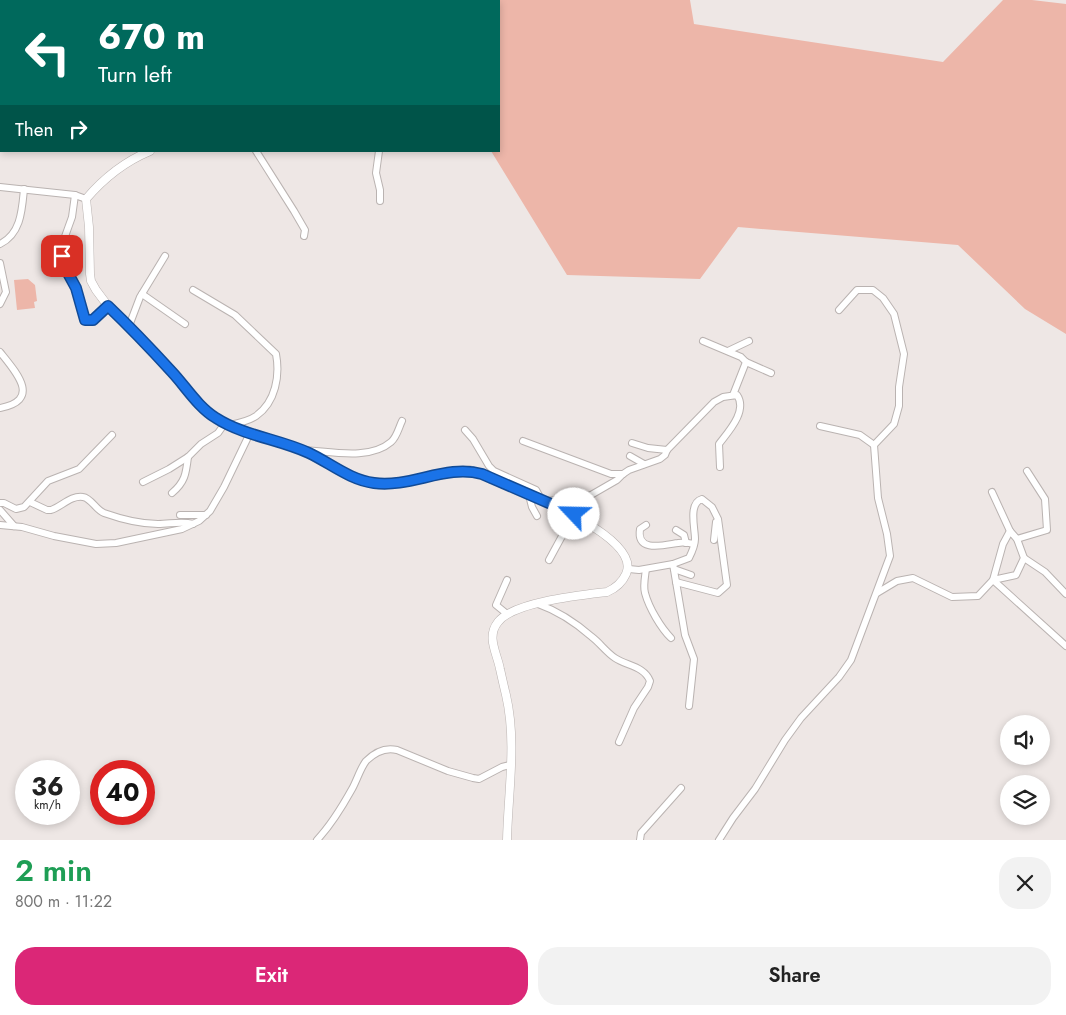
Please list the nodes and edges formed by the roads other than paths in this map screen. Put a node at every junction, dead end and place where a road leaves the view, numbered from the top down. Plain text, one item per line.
1 (148, 152) edge
2 (257, 152) edge
3 (379, 152) edge
4 (0, 187) edge
5 (24, 189) junction
6 (76, 195) junction
7 (86, 199) junction
8 (380, 201) dead end
9 (304, 236) dead end
10 (0, 244) edge
11 (165, 256) dead end
12 (0, 263) edge
13 (1, 275) edge
14 (193, 290) dead end
15 (142, 294) junction
16 (0, 304) edge
17 (108, 306) junction
18 (839, 310) dead end
19 (185, 324) dead end
20 (129, 326) junction
21 (704, 341) dead end
22 (750, 341) dead end
23 (728, 351) junction
24 (0, 352) edge
25 (746, 362) junction
26 (771, 373) dead end
27 (733, 395) junction
28 (0, 408) edge
29 (402, 421) dead end
30 (227, 424) junction
31 (820, 426) dead end
32 (465, 430) dead end
33 (250, 433) junction
34 (112, 435) dead end
35 (523, 441) dead end
36 (632, 443) dead end
37 (874, 444) junction
38 (301, 450) junction
39 (667, 450) junction
40 (630, 456) dead end
41 (188, 457) junction
42 (644, 464) junction
43 (720, 467) dead end
44 (1027, 470) dead end
45 (623, 474) junction
46 (143, 482) dead end
47 (992, 492) dead end
48 (172, 493) dead end
49 (529, 495) junction
50 (542, 500) junction
51 (30, 502) junction
52 (0, 503) edge
53 (0, 510) edge
54 (574, 514) junction
55 (180, 515) dead end
56 (206, 515) junction
57 (537, 516) dead end
58 (718, 519) junction
59 (193, 524) junction
60 (0, 525) edge
61 (646, 525) dead end
62 (14, 526) junction
63 (676, 530) dead end
64 (1010, 531) junction
65 (1017, 539) junction
66 (714, 540) dead end
67 (686, 543) junction
68 (694, 544) junction
69 (1024, 558) junction
70 (549, 560) dead end
71 (674, 566) junction
72 (629, 569) junction
73 (646, 569) junction
74 (691, 575) dead end
75 (506, 580) dead end
76 (993, 580) junction
77 (676, 582) junction
78 (877, 593) junction
79 (1066, 594) edge
80 (538, 604) junction
81 (507, 614) junction
82 (671, 638) dead end
83 (1066, 646) edge
84 (689, 706) dead end
85 (619, 742) dead end
86 (510, 765) junction
87 (681, 788) dead end
88 (317, 840) edge
89 (507, 840) edge
90 (640, 840) edge
91 (719, 840) edge

1 - 7 street
2 - 9 street
3 - 8 street
4 - 5 street
5 - 6 street
5 - 10 street
6 - 7 street
6 - 17 street
7 - 17 street
11 - 15 street
12 - 13 street
13 - 16 street
14 - 30 street
15 - 19 street
15 - 20 street
17 - 20 street
18 - 37 street
20 - 30 street
21 - 23 street
22 - 23 street
23 - 25 street
24 - 28 street
25 - 26 street
25 - 27 street
27 - 39 street
27 - 43 street
29 - 38 street
30 - 33 street
30 - 41 street
31 - 37 street
32 - 50 street
33 - 38 street
33 - 56 street
34 - 51 street
35 - 45 street
36 - 39 street
37 - 78 street
38 - 49 street
39 - 42 street
40 - 42 street
41 - 46 street
41 - 48 street
42 - 45 street
44 - 65 street
45 - 50 street
47 - 64 street
49 - 50 street
49 - 57 street
50 - 54 street
51 - 52 street
51 - 59 street
53 - 62 street
54 - 70 street
54 - 72 street
55 - 56 street
56 - 59 street
58 - 66 street
58 - 68 street
58 - 77 street
59 - 62 street
60 - 62 street
61 - 67 street
63 - 67 street
64 - 65 street
64 - 76 street
65 - 69 street
67 - 68 street
68 - 71 street
69 - 76 street
69 - 79 street
71 - 73 street
71 - 74 street
71 - 77 street
72 - 73 street
72 - 80 street
73 - 82 street
75 - 81 street
76 - 78 street
76 - 83 street
77 - 84 street
78 - 91 street
80 - 81 street
80 - 85 street
81 - 86 street
86 - 88 street
86 - 89 street
87 - 90 street

